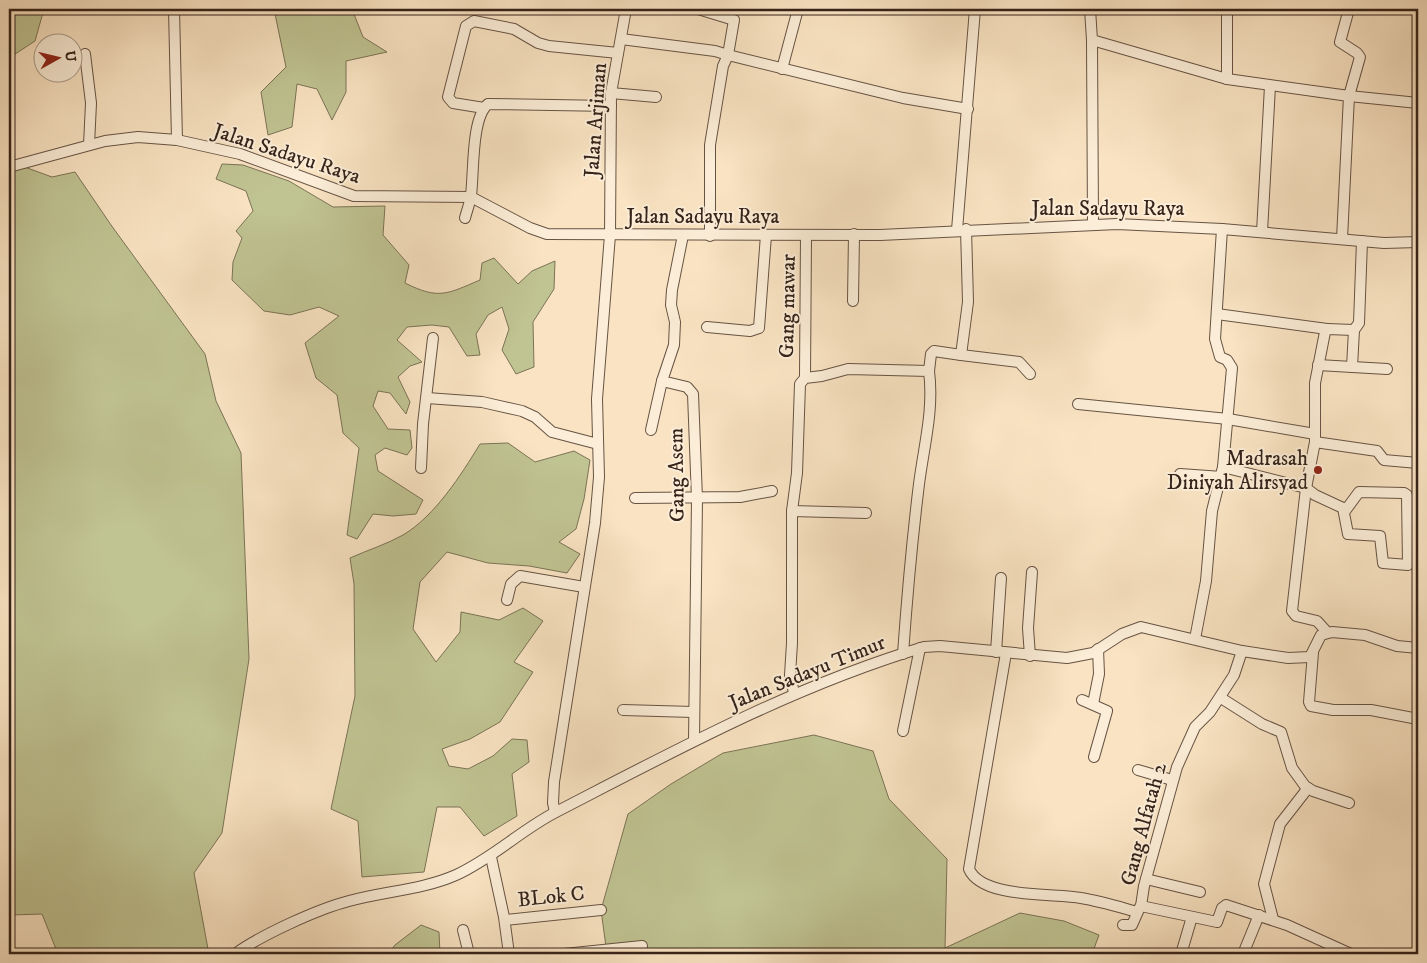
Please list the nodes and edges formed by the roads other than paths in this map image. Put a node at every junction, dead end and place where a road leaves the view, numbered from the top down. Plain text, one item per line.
1 (174, 9) edge
2 (626, 9) edge
3 (698, 9) edge
4 (798, 9) edge
5 (975, 9) edge
6 (1090, 9) edge
7 (1227, 9) edge
8 (1349, 9) edge
9 (621, 39) junction
10 (1092, 40) junction
11 (618, 53) junction
12 (85, 54) dead end
13 (728, 55) junction
14 (782, 69) junction
15 (1227, 79) junction
16 (1270, 86) junction
17 (611, 93) junction
18 (1349, 96) junction
19 (656, 97) dead end
20 (1418, 103) edge
21 (611, 106) junction
22 (484, 108) junction
23 (968, 109) junction
24 (177, 140) junction
25 (88, 145) junction
26 (9, 167) edge
27 (471, 197) junction
28 (465, 218) dead end
29 (1093, 224) junction
30 (961, 229) junction
31 (1222, 229) junction
32 (1262, 232) junction
33 (854, 234) junction
34 (610, 235) junction
35 (766, 235) junction
36 (806, 235) junction
37 (684, 236) junction
38 (710, 236) junction
39 (1342, 239) junction
40 (1362, 241) junction
41 (1418, 242) edge
42 (853, 301) dead end
43 (1217, 314) junction
44 (707, 327) dead end
45 (1327, 329) junction
46 (1354, 330) junction
47 (434, 338) dead end
48 (961, 355) junction
49 (1318, 365) junction
50 (1352, 367) junction
51 (1387, 369) dead end
52 (929, 371) junction
53 (1030, 374) dead end
54 (805, 378) junction
55 (662, 381) junction
56 (427, 398) junction
57 (1078, 404) dead end
58 (1228, 419) junction
59 (651, 430) dead end
60 (1315, 438) junction
61 (598, 444) junction
62 (1418, 464) edge
63 (421, 468) dead end
64 (1222, 472) junction
65 (1180, 474) dead end
66 (1306, 488) junction
67 (772, 491) dead end
68 (635, 498) dead end
69 (697, 499) junction
70 (792, 511) junction
71 (1345, 511) junction
72 (866, 513) dead end
73 (1032, 572) dead end
74 (1001, 578) dead end
75 (584, 587) junction
76 (506, 600) dead end
77 (1327, 632) junction
78 (1195, 639) junction
79 (920, 648) junction
80 (1418, 648) edge
81 (1098, 649) junction
82 (1242, 651) junction
83 (1001, 653) junction
84 (1313, 653) junction
85 (903, 654) junction
86 (1030, 656) junction
87 (794, 693) junction
88 (1221, 698) junction
89 (1082, 700) dead end
90 (1093, 704) junction
91 (623, 710) dead end
92 (693, 712) junction
93 (1418, 719) edge
94 (903, 731) dead end
95 (694, 740) junction
96 (1094, 757) dead end
97 (1138, 770) dead end
98 (1172, 780) junction
99 (1308, 788) junction
100 (1350, 803) dead end
101 (555, 812) junction
102 (491, 856) junction
103 (1146, 878) junction
104 (1200, 892) dead end
105 (1139, 909) junction
106 (601, 910) dead end
107 (1259, 915) junction
108 (1192, 917) junction
109 (1273, 919) junction
110 (505, 920) junction
111 (1123, 925) dead end
112 (463, 930) dead end
113 (642, 946) dead end
114 (235, 954) edge
115 (468, 954) edge
116 (509, 954) edge
117 (564, 954) edge
118 (1181, 954) edge
119 (1243, 954) edge
120 (1351, 954) edge

1 - 24 street
2 - 9 street, Jalan Arjiman
3 - 13 street
4 - 14 street
5 - 23 street
6 - 10 street
7 - 15 street
8 - 18 street
9 - 11 street, Jalan Arjiman
9 - 13 street
10 - 15 street
10 - 29 street
11 - 17 street, Jalan Arjiman
11 - 22 street
12 - 25 street
13 - 14 street
13 - 38 street
14 - 23 street
15 - 16 street
16 - 18 street
16 - 32 street
17 - 19 street
17 - 21 street, Jalan Arjiman
18 - 20 street
18 - 39 street
21 - 22 street
21 - 34 street, Jalan Arjiman
22 - 27 street
23 - 30 street
24 - 25 street, Jalan Sadayu Raya
24 - 27 street, Jalan Sadayu Raya
25 - 26 street, Jalan Sadayu Raya
27 - 28 street
27 - 34 street, Jalan Sadayu Raya
29 - 30 street, Jalan Sadayu Raya
29 - 31 street, Jalan Sadayu Raya
30 - 33 street, Jalan Sadayu Raya
30 - 48 street
31 - 32 street, Jalan Sadayu Raya
31 - 43 street
32 - 39 street, Jalan Sadayu Raya
33 - 36 street, Jalan Sadayu Raya
33 - 42 street
34 - 37 street, Jalan Sadayu Raya
34 - 61 street, Jalan Arjiman
35 - 36 street, Jalan Sadayu Raya
35 - 38 street, Jalan Sadayu Raya
35 - 44 street
36 - 54 street, Gang mawar
37 - 38 street, Jalan Sadayu Raya
37 - 55 street
39 - 40 street, Jalan Sadayu Raya
40 - 41 street, Jalan Sadayu Raya
40 - 46 street
43 - 45 street
43 - 58 street
45 - 46 street
45 - 49 street
46 - 50 street
47 - 56 street
48 - 52 street
48 - 53 street
49 - 50 street
49 - 60 street
50 - 51 street
52 - 54 street
52 - 85 street
54 - 70 street, Gang mawar
55 - 59 street
55 - 69 street, Gang Asem
56 - 61 street
56 - 63 street
57 - 58 street
58 - 60 street
58 - 64 street
60 - 62 street
60 - 66 street
61 - 75 street, Jalan Arjiman
64 - 65 street
64 - 66 street
64 - 78 street
66 - 71 street
66 - 77 street
67 - 69 street
68 - 69 street
69 - 92 street, Gang Asem
70 - 72 street
70 - 87 street, Gang mawar
71 - 71 street
73 - 86 street
74 - 83 street
75 - 76 street
75 - 101 street, Jalan Arjiman
77 - 80 street
77 - 84 street
78 - 81 street, Jalan Sadayu Timur
78 - 82 street, Jalan Sadayu Timur
79 - 83 street, Jalan Sadayu Timur
79 - 85 street, Jalan Sadayu Timur
79 - 94 street
81 - 86 street, Jalan Sadayu Timur
81 - 90 street
82 - 84 street, Jalan Sadayu Timur
82 - 88 street, Gang Alfatah 2
83 - 86 street, Jalan Sadayu Timur
83 - 105 street
84 - 93 street
85 - 87 street, Jalan Sadayu Timur
87 - 95 street, Jalan Sadayu Timur
88 - 98 street, Gang Alfatah 2
88 - 99 street
89 - 90 street
90 - 96 street
91 - 92 street
92 - 95 street, Gang Asem
95 - 101 street, Jalan Sadayu Timur
97 - 98 street
98 - 103 street, Gang Alfatah 2
99 - 100 street
99 - 109 street
101 - 102 street, Jalan Sadayu Timur
102 - 110 street
102 - 114 street, Jalan Sadayu Timur
103 - 104 street
103 - 105 street, Gang Alfatah 2
105 - 108 street, Gang Alfatah 2
105 - 111 street
106 - 110 street, BLok C
107 - 108 street, Gang Alfatah 2
107 - 109 street, Gang Alfatah 2
107 - 119 street
108 - 118 street
109 - 120 street, Gang Alfatah 2
110 - 116 street
112 - 115 street
113 - 117 street

